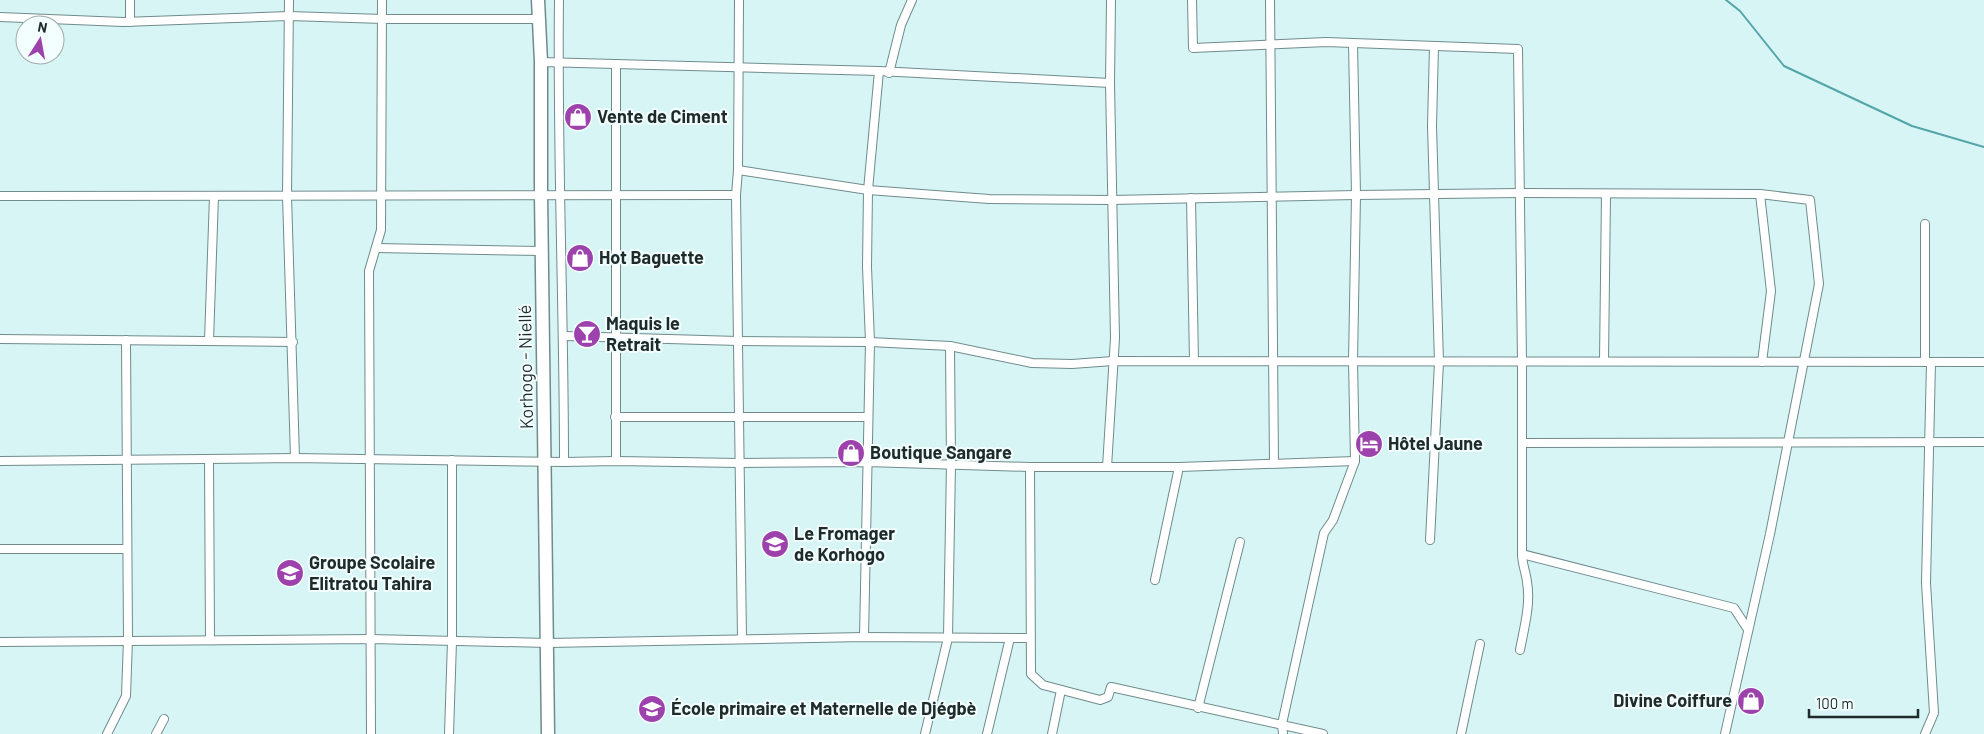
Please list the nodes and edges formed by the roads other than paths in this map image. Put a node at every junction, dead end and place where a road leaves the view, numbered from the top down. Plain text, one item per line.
1 (130, 0) edge
2 (290, 0) edge
3 (382, 0) edge
4 (538, 0) edge
5 (559, 0) edge
6 (739, 0) edge
7 (912, 0) edge
8 (1111, 0) edge
9 (1192, 0) edge
10 (1270, 0) edge
11 (289, 16) junction
12 (0, 17) edge
13 (383, 19) junction
14 (538, 19) junction
15 (130, 22) junction
16 (1353, 43) junction
17 (1271, 44) junction
18 (1434, 46) junction
19 (541, 62) junction
20 (558, 63) junction
21 (616, 64) junction
22 (739, 66) junction
23 (879, 71) junction
24 (889, 73) junction
25 (1110, 83) junction
26 (738, 170) junction
27 (868, 190) junction
28 (1519, 193) junction
29 (541, 194) junction
30 (1434, 194) junction
31 (1606, 194) junction
32 (1760, 194) junction
33 (561, 195) junction
34 (614, 195) junction
35 (736, 195) junction
36 (1356, 195) junction
37 (0, 196) edge
38 (214, 196) junction
39 (287, 196) junction
40 (381, 196) junction
41 (1273, 196) junction
42 (1191, 198) junction
43 (1112, 200) junction
44 (1925, 224) dead end
45 (376, 248) junction
46 (542, 251) junction
47 (564, 336) junction
48 (614, 337) junction
49 (0, 339) edge
50 (126, 340) junction
51 (209, 341) junction
52 (738, 341) junction
53 (293, 342) junction
54 (870, 342) junction
55 (950, 346) junction
56 (1113, 361) junction
57 (1194, 361) junction
58 (1274, 361) junction
59 (1353, 361) junction
60 (1522, 361) junction
61 (1604, 361) junction
62 (1439, 362) junction
63 (1762, 362) junction
64 (1804, 362) junction
65 (1928, 362) junction
66 (1984, 362) edge
67 (616, 417) junction
68 (738, 417) junction
69 (868, 417) junction
70 (1930, 441) junction
71 (1788, 442) junction
72 (1984, 442) edge
73 (1522, 443) junction
74 (295, 458) junction
75 (209, 460) junction
76 (370, 460) junction
77 (452, 460) junction
78 (0, 461) edge
79 (127, 461) junction
80 (545, 461) junction
81 (616, 461) junction
82 (1355, 461) junction
83 (564, 462) junction
84 (867, 462) junction
85 (739, 463) junction
86 (1274, 463) junction
87 (950, 464) junction
88 (1030, 467) junction
89 (1107, 467) junction
90 (1179, 467) junction
91 (1430, 540) dead end
92 (1240, 542) dead end
93 (127, 548) junction
94 (0, 549) edge
95 (1522, 554) junction
96 (1155, 580) dead end
97 (1747, 628) junction
98 (864, 637) junction
99 (948, 638) junction
100 (1010, 638) junction
101 (1030, 638) junction
102 (128, 639) junction
103 (210, 639) junction
104 (372, 639) junction
105 (742, 639) junction
106 (452, 641) junction
107 (0, 642) edge
108 (548, 643) junction
109 (1480, 644) dead end
110 (1520, 650) dead end
111 (1061, 690) junction
112 (1198, 708) junction
113 (164, 719) dead end
114 (1282, 724) junction
115 (106, 734) edge
116 (156, 734) edge
117 (371, 734) edge
118 (448, 734) edge
119 (548, 734) edge
120 (925, 734) edge
121 (987, 734) edge
122 (1052, 734) edge
123 (1283, 734) edge
124 (1323, 734) edge
125 (1461, 734) edge
126 (1724, 734) edge
127 (1925, 734) edge

1 - 15 street
2 - 11 street
3 - 13 street
4 - 14 main road, Korhogo - Niellé
5 - 20 street
6 - 22 street
7 - 24 street
8 - 25 street
9 - 17 street
10 - 17 street
11 - 13 street
11 - 15 street
11 - 39 street
12 - 15 street
13 - 14 street
13 - 40 street
14 - 19 main road, Korhogo - Niellé
16 - 17 street
16 - 18 street
16 - 36 street
17 - 41 street
18 - 28 street
18 - 30 street
19 - 20 street
19 - 29 main road, Korhogo - Niellé
20 - 21 street
20 - 33 street
21 - 22 street
21 - 34 street
22 - 23 street
22 - 26 street
23 - 24 street
23 - 27 street
24 - 25 street
25 - 43 street
26 - 27 street
26 - 35 street
27 - 43 street
27 - 54 street
28 - 30 street
28 - 31 street
28 - 60 street
29 - 33 street
29 - 40 street
29 - 46 main road, Korhogo - Niellé
30 - 36 street
30 - 62 street
31 - 32 street
31 - 61 street
32 - 63 street
32 - 64 street
33 - 34 street
33 - 47 street
34 - 35 street
34 - 48 street
35 - 52 street
36 - 41 street
36 - 59 street
37 - 38 street
38 - 39 street
38 - 51 street
39 - 40 street
39 - 53 street
40 - 45 street
41 - 42 street
41 - 58 street
42 - 43 street
42 - 57 street
43 - 56 street
44 - 65 street
45 - 46 street
45 - 76 street
46 - 80 main road, Korhogo - Niellé
47 - 48 street
47 - 83 street
48 - 52 street
48 - 67 street
49 - 50 street
50 - 51 street
50 - 79 street
51 - 53 street
52 - 54 street
52 - 68 street
53 - 74 street
54 - 55 street
54 - 69 street
55 - 56 street
55 - 87 street
56 - 57 street
56 - 89 street
57 - 58 street
58 - 59 street
58 - 86 street
59 - 62 street
59 - 82 street
60 - 61 street
60 - 62 street
60 - 73 street
61 - 63 street
62 - 91 street
63 - 64 street
64 - 65 street
64 - 71 street
65 - 66 street
65 - 70 street
67 - 68 street
67 - 81 street
68 - 69 street
68 - 85 street
69 - 84 street
70 - 71 street
70 - 72 street
70 - 127 street
71 - 73 street
71 - 97 street
73 - 95 street
74 - 75 street
74 - 76 street
75 - 79 street
75 - 103 street
76 - 77 street
76 - 104 street
77 - 80 street
77 - 106 street
78 - 79 street
79 - 93 street
80 - 83 street
80 - 108 main road, Korhogo - Niellé
81 - 83 street
81 - 85 street
82 - 86 street
82 - 114 street
84 - 85 street
84 - 87 street
84 - 98 street
85 - 105 street
86 - 90 street
87 - 88 street
87 - 99 street
88 - 89 street
88 - 101 street
89 - 90 street
90 - 96 street
92 - 112 street
93 - 94 street
93 - 102 street
95 - 97 street
95 - 110 street
97 - 126 street
98 - 99 street
98 - 105 street
99 - 100 street
99 - 120 street
100 - 101 street
100 - 121 street
101 - 111 street
102 - 103 street
102 - 107 street
102 - 115 street
103 - 104 street
104 - 106 street
104 - 117 street
105 - 108 street
106 - 108 street
106 - 118 street
108 - 119 main road, Korhogo - Niellé
109 - 125 street
111 - 112 street
111 - 122 street
112 - 114 street
113 - 116 street
114 - 123 street
114 - 124 street

